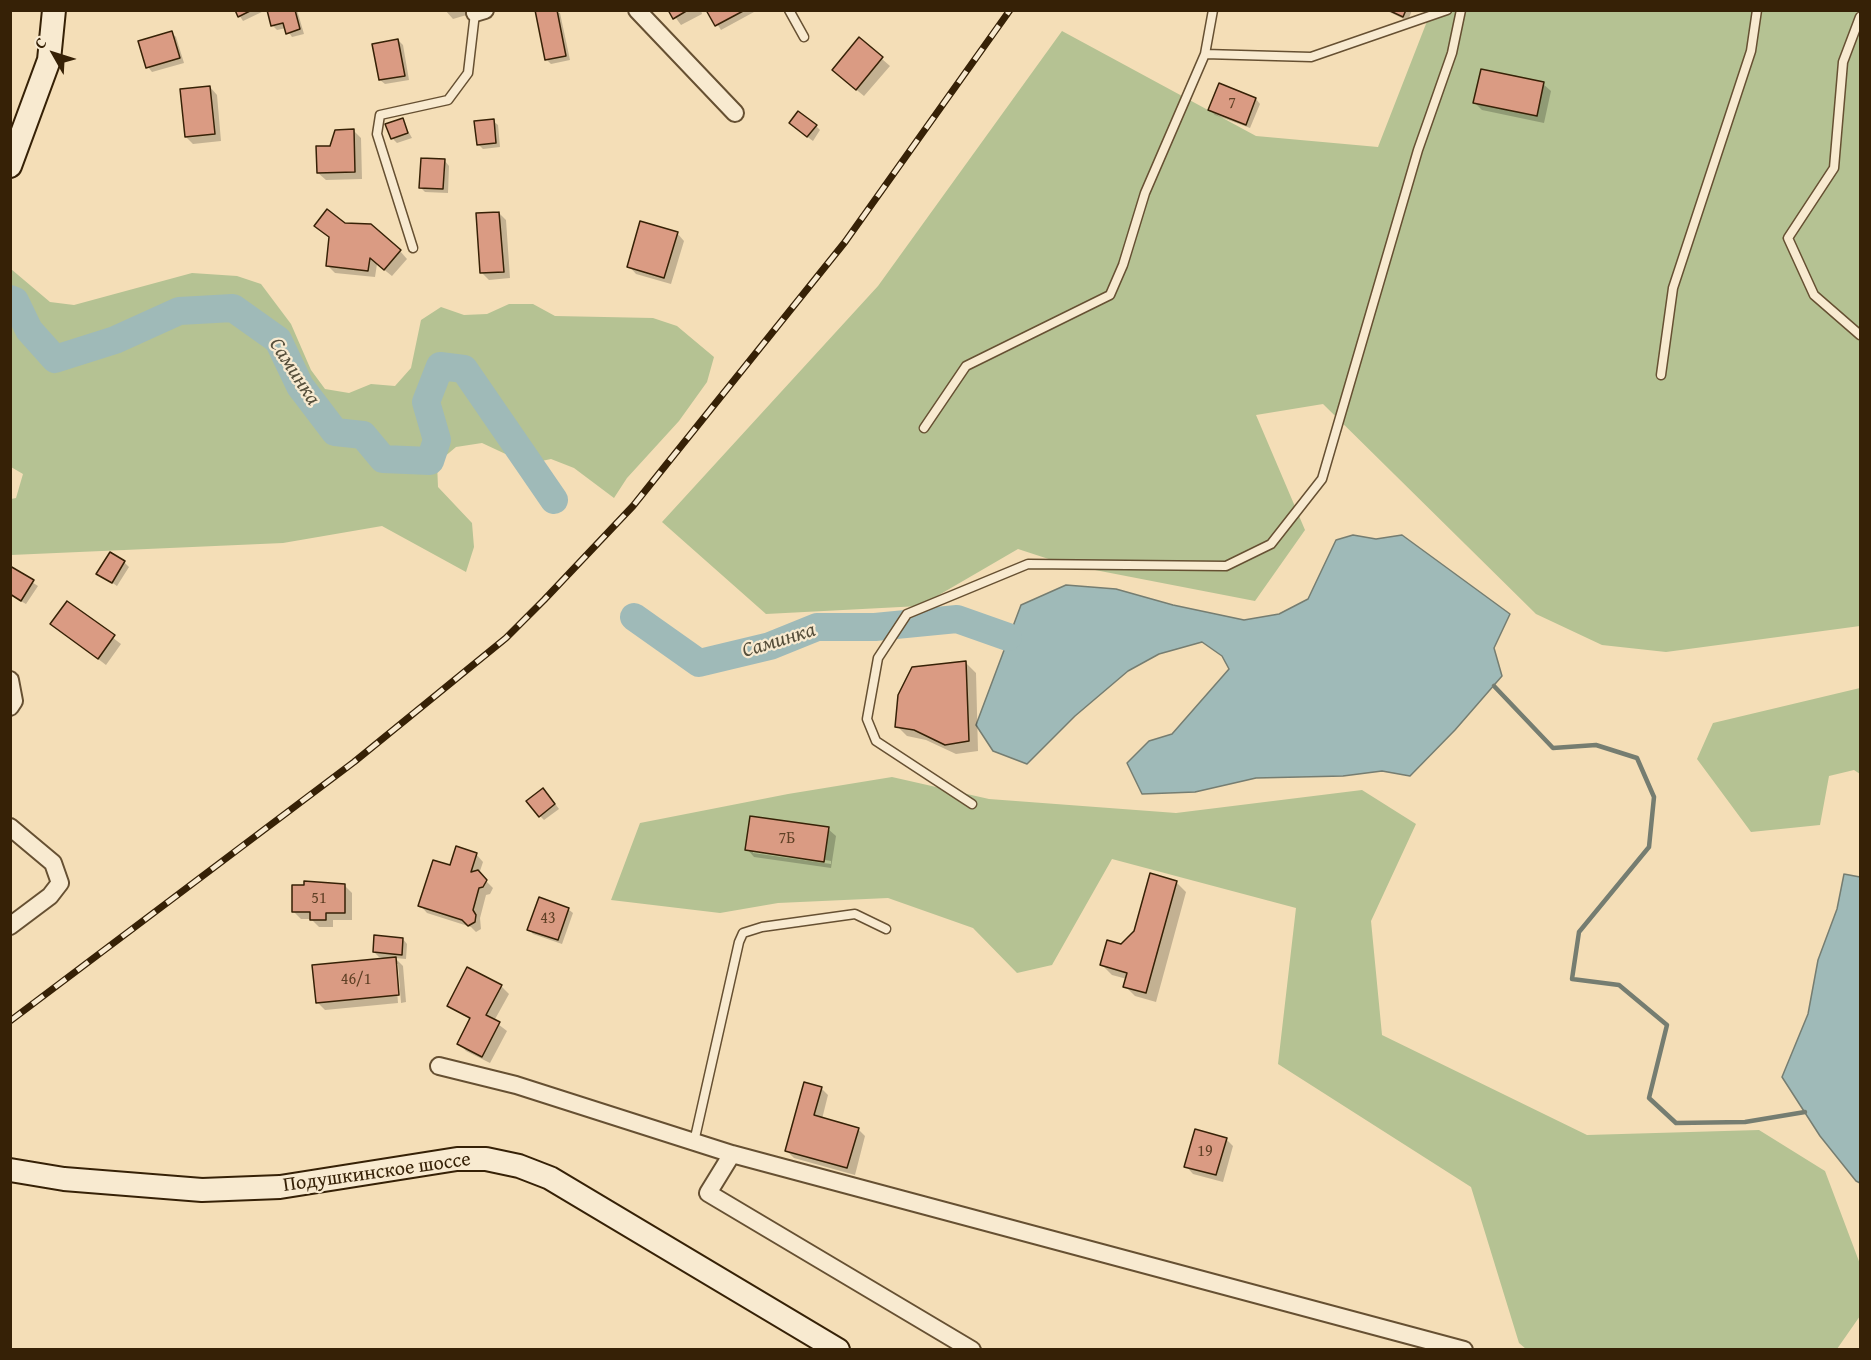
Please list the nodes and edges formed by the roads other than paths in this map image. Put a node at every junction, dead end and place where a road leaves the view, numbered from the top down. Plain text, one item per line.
1 (54, 10) edge
2 (637, 10) edge
3 (789, 10) edge
4 (1213, 10) edge
5 (1447, 10) edge
6 (1461, 10) edge
7 (1757, 10) edge
8 (480, 12) edge
9 (1860, 17) edge
10 (804, 37) dead end
11 (1205, 54) junction
12 (735, 113) dead end
13 (10, 166) edge
14 (413, 248) dead end
15 (1860, 335) edge
16 (1661, 375) dead end
17 (924, 428) dead end
18 (10, 680) edge
19 (10, 707) edge
20 (972, 804) dead end
21 (10, 827) edge
22 (10, 926) edge
23 (886, 929) dead end
24 (439, 1066) dead end
25 (694, 1142) junction
26 (732, 1154) junction
27 (10, 1170) edge
28 (838, 1350) edge
29 (972, 1350) edge
30 (1464, 1350) edge

1 - 13 main road
2 - 12 street
3 - 10 lane
4 - 11 lane
5 - 11 lane
6 - 20 lane
7 - 16 lane
8 - 14 lane
9 - 15 lane
11 - 17 lane
18 - 19 street
21 - 22 street
23 - 25 lane
24 - 25 street
25 - 26 street
26 - 29 street
26 - 30 street
27 - 28 main road, Подушкинское шоссе

